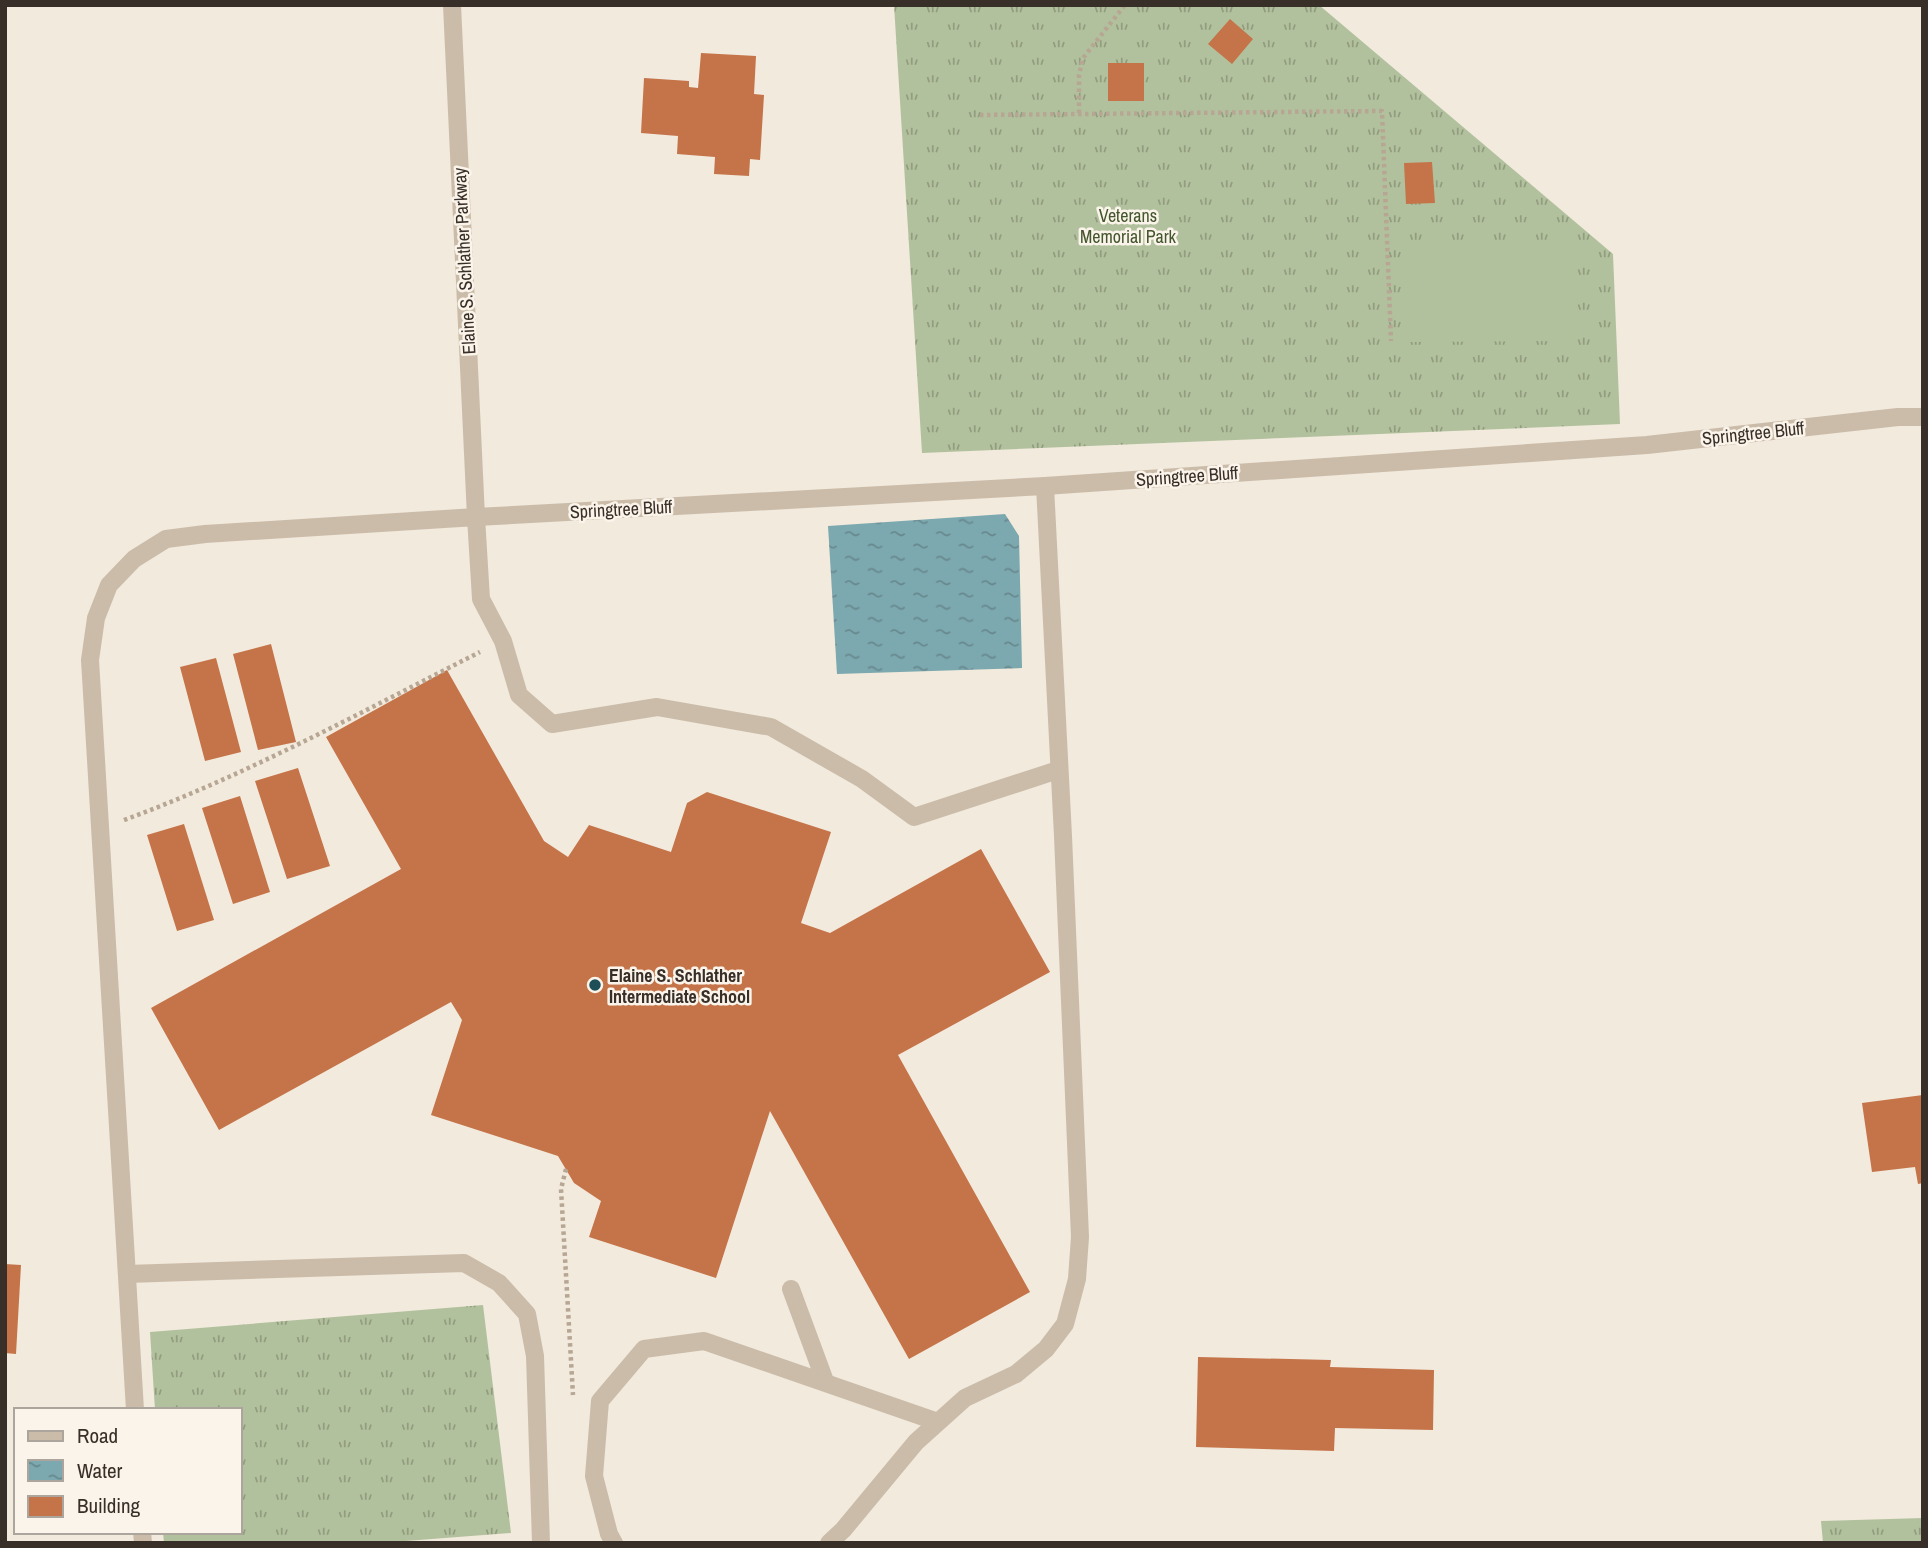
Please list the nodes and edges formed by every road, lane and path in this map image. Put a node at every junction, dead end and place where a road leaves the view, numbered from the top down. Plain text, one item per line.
1 (452, 5) edge
2 (1125, 5) edge
3 (1079, 113) junction
4 (980, 115) dead end
5 (1391, 341) dead end
6 (1923, 408) edge
7 (1923, 416) edge
8 (1898, 417) junction
9 (1045, 486) junction
10 (476, 517) junction
11 (503, 641) junction
12 (1058, 770) junction
13 (100, 828) junction
14 (566, 1169) dead end
15 (127, 1274) junction
16 (790, 1289) dead end
17 (825, 1381) junction
18 (574, 1407) dead end
19 (135, 1408) edge
20 (938, 1422) junction
21 (541, 1543) edge
22 (614, 1543) edge
23 (829, 1543) edge

1 - 10 street, Elaine S. Schlather Parkway
2 - 3 path
3 - 4 path
3 - 5 path
6 - 8 street, Springtree Bluff
7 - 8 street, Springtree Bluff
8 - 9 street, Springtree Bluff
9 - 10 street, Springtree Bluff
9 - 12 street
10 - 11 street, Elaine S. Schlather Parkway
10 - 13 street, Springtree Bluff
11 - 12 street, Elaine S. Schlather Parkway
11 - 13 path
12 - 20 street
13 - 15 street, Springtree Bluff
14 - 18 path
15 - 19 street, Springtree Bluff
15 - 21 street
16 - 17 street
17 - 20 street
17 - 22 street
20 - 23 street

